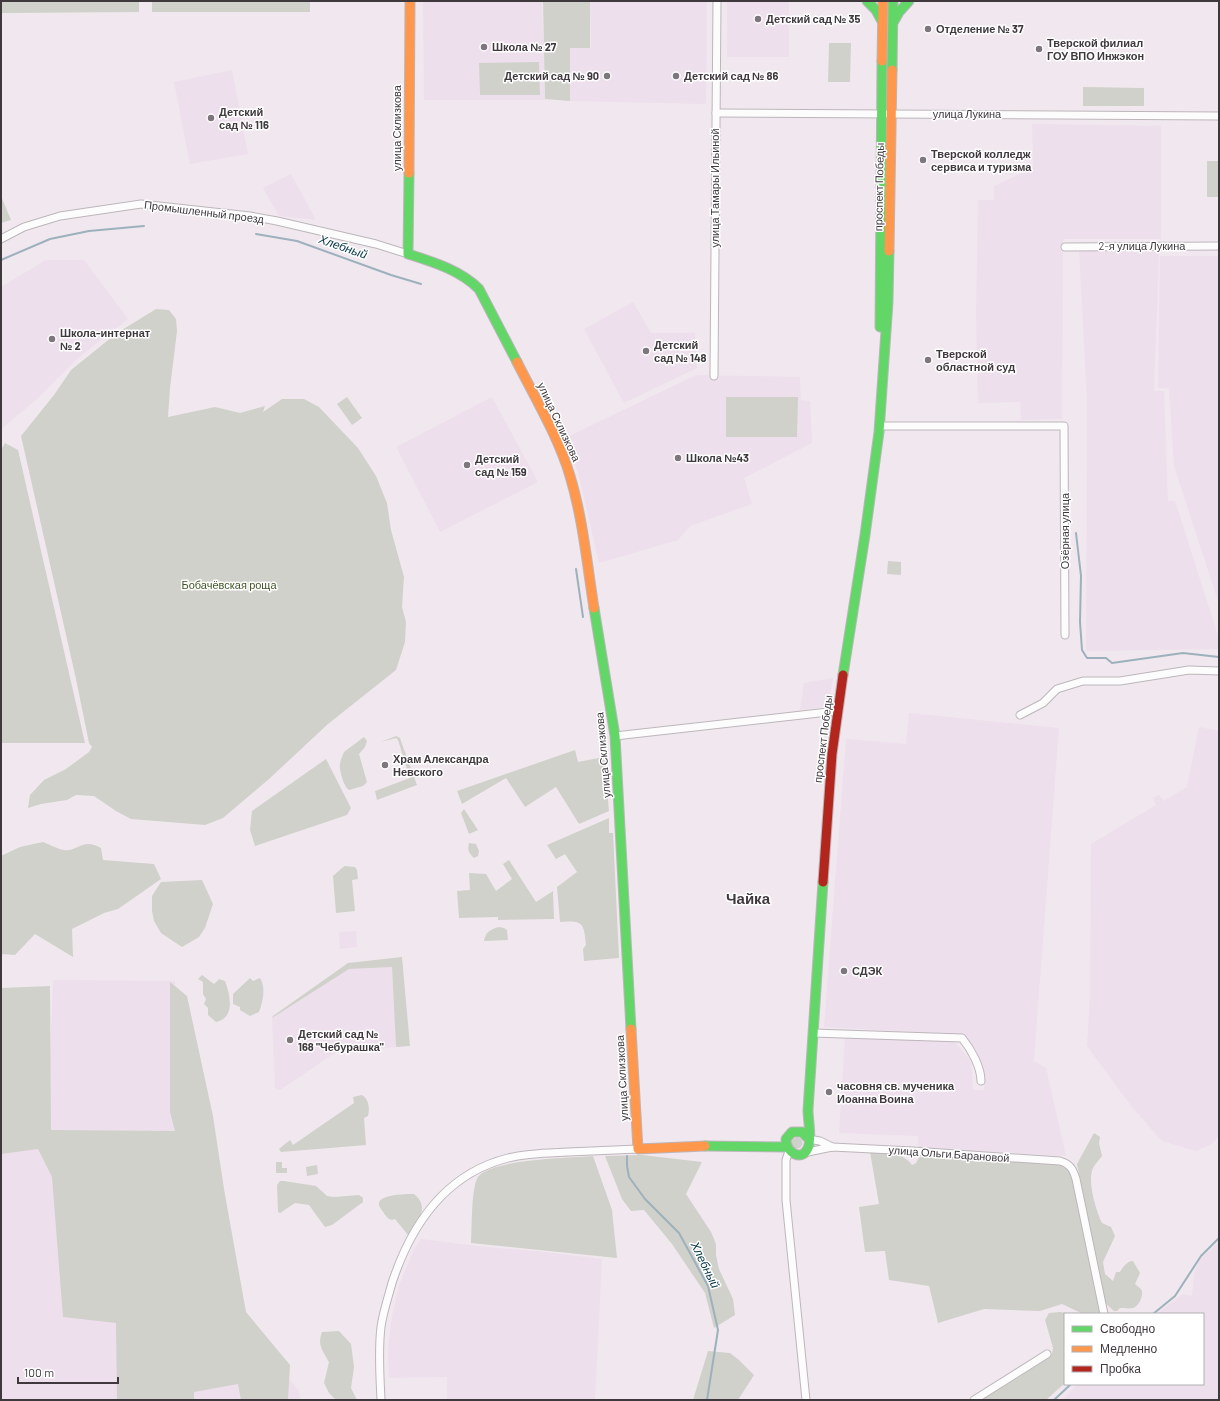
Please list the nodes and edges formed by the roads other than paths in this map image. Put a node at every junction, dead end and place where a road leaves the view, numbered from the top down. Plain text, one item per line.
1 (410, 1) edge
2 (717, 1) edge
3 (867, 1) edge
4 (883, 1) edge
5 (893, 1) edge
6 (909, 1) edge
7 (883, 23) junction
8 (893, 23) junction
9 (716, 113) junction
10 (882, 114) junction
11 (893, 114) junction
12 (1219, 116) edge
13 (1, 239) edge
14 (1219, 246) edge
15 (1065, 247) dead end
16 (408, 254) junction
17 (883, 373) junction
18 (714, 376) dead end
19 (880, 426) junction
20 (1065, 635) dead end
21 (1219, 671) edge
22 (837, 712) junction
23 (1020, 715) dead end
24 (615, 736) junction
25 (812, 1033) junction
26 (981, 1081) dead end
27 (808, 1110) junction
28 (791, 1133) junction
29 (808, 1139) junction
30 (763, 1146) junction
31 (832, 1148) junction
32 (638, 1149) junction
33 (788, 1149) junction
34 (802, 1153) junction
35 (1104, 1313) edge
36 (1047, 1354) dead end
37 (380, 1400) edge
38 (806, 1400) edge
39 (974, 1400) edge

1 - 16 main road, улица Склизкова
2 - 9 street, улица Тамары Ильиной
3 - 7 main road
4 - 7 main road, проспект Победы
5 - 8 main road, проспект Победы
6 - 8 main road
7 - 10 main road, проспект Победы
8 - 11 main road, проспект Победы
9 - 10 street, улица Лукина
9 - 18 street, улица Тамары Ильиной
10 - 11 street, улица Лукина
10 - 17 main road, проспект Победы
11 - 12 street, улица Лукина
11 - 17 main road, проспект Победы
13 - 16 street, Промышленный проезд
14 - 15 street, 2-я улица Лукина
16 - 24 main road, улица Склизкова
17 - 19 main road, проспект Победы
19 - 20 street, Озёрная улица
19 - 22 main road, проспект Победы
21 - 23 street
22 - 24 street
22 - 25 main road, проспект Победы
24 - 32 main road, улица Склизкова
25 - 26 street
25 - 27 main road, проспект Победы
27 - 28 main road
27 - 29 main road, проспект Победы
28 - 29 main road
28 - 30 main road
28 - 33 main road
29 - 31 street, улица Ольги Барановой
29 - 34 main road, проспект Победы
30 - 32 main road
30 - 33 main road
31 - 34 street, улица Ольги Барановой
31 - 35 street, улица Ольги Барановой
32 - 37 street
33 - 34 main road
33 - 38 street
36 - 39 street

